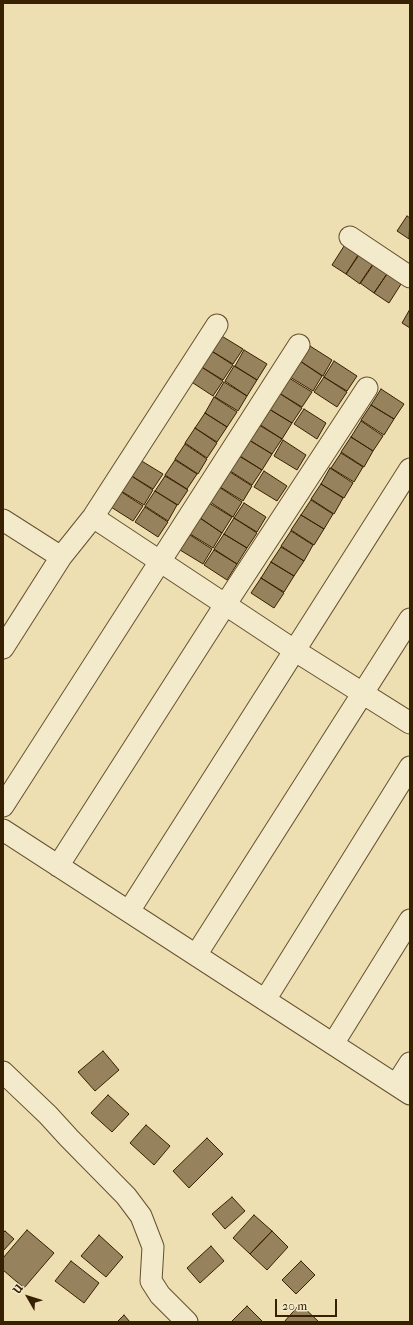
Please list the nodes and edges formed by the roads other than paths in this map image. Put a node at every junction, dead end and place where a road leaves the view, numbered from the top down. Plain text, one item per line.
1 (350, 236) dead end
2 (410, 277) edge
3 (217, 325) dead end
4 (299, 345) dead end
5 (367, 388) dead end
6 (410, 469) edge
7 (93, 517) junction
8 (3, 520) edge
9 (61, 557) junction
10 (160, 562) junction
11 (225, 605) junction
12 (410, 619) edge
13 (9, 624) edge
14 (3, 648) edge
15 (294, 650) junction
16 (363, 694) junction
17 (410, 723) edge
18 (410, 767) edge
19 (3, 806) edge
20 (3, 830) edge
21 (58, 866) junction
22 (129, 912) junction
23 (410, 920) edge
24 (196, 955) junction
25 (265, 1000) junction
26 (333, 1044) junction
27 (410, 1063) edge
28 (3, 1072) edge
29 (403, 1089) edge
30 (179, 1319) edge

1 - 2 street
3 - 7 street
4 - 10 street
5 - 11 street
6 - 15 street
7 - 9 street
7 - 10 street
8 - 9 street
9 - 13 street
10 - 11 street
10 - 19 street
11 - 15 street
11 - 21 street
12 - 16 street
13 - 14 street
15 - 16 street
15 - 22 street
16 - 17 street
16 - 24 street
18 - 25 street
20 - 21 street
21 - 22 street
22 - 24 street
23 - 26 street
24 - 25 street
25 - 26 street
26 - 29 street
27 - 29 street
28 - 30 street

